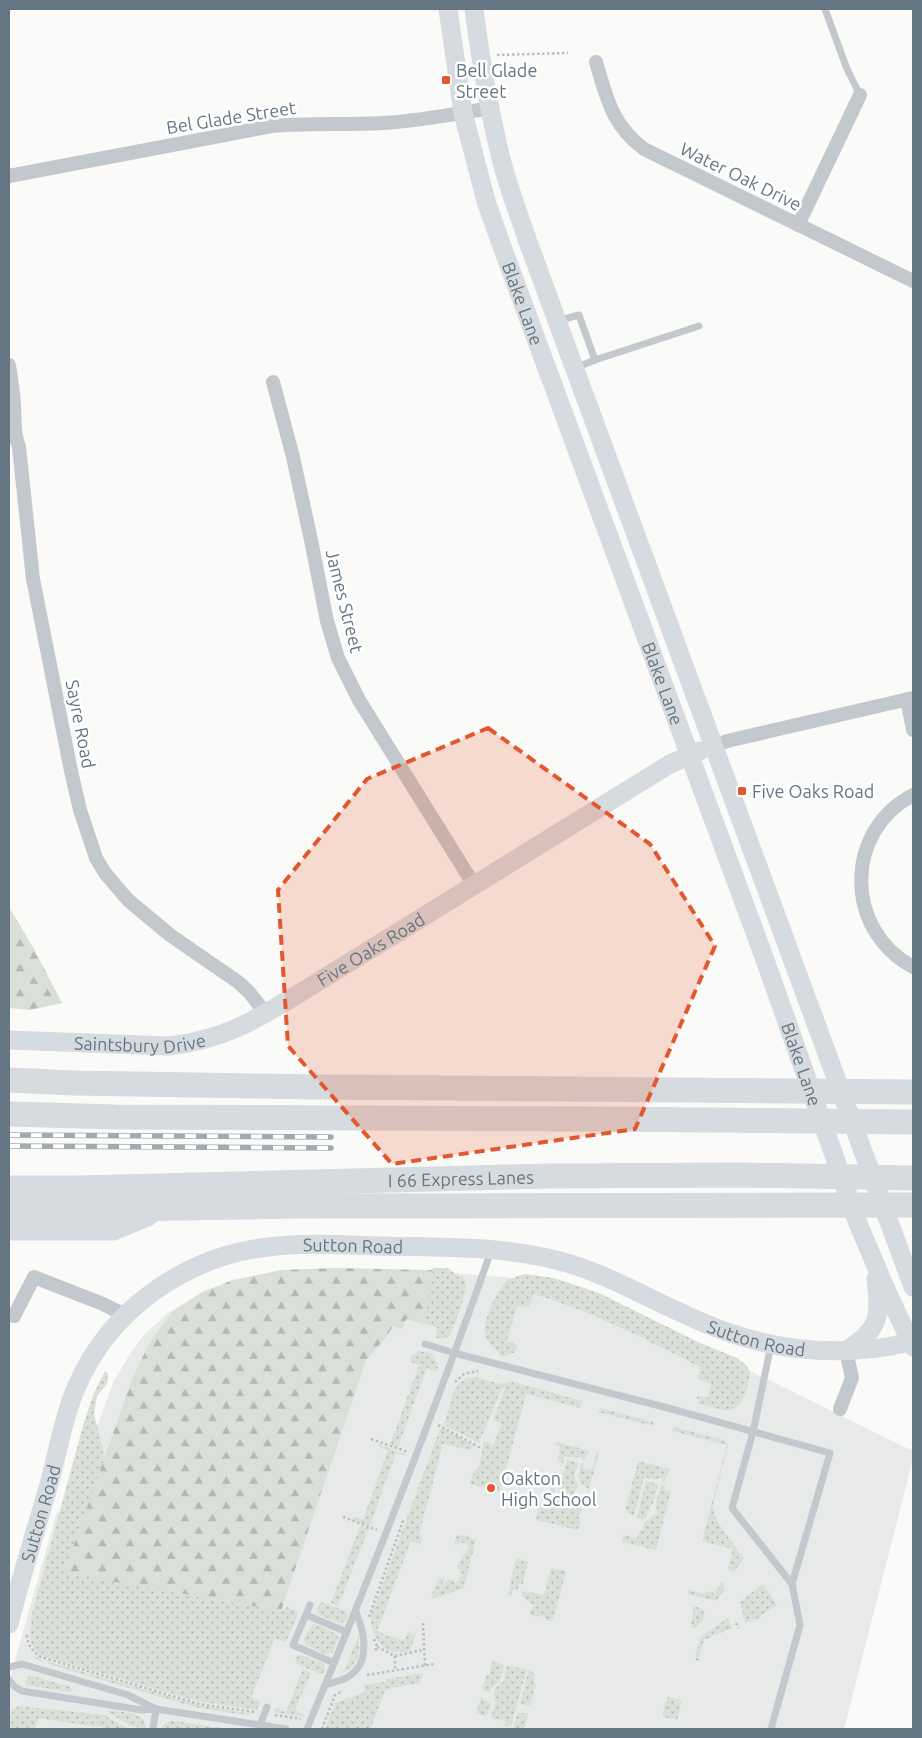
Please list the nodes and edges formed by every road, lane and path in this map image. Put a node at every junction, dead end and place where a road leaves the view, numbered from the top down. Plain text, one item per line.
1 (448, 9) edge
2 (474, 9) edge
3 (825, 9) edge
4 (568, 53) dead end
5 (501, 55) dead end
6 (596, 62) dead end
7 (860, 95) joint
8 (490, 108) junction
9 (464, 112) junction
10 (9, 176) edge
11 (798, 225) junction
12 (913, 282) edge
13 (557, 321) junction
14 (699, 326) dead end
15 (595, 360) junction
16 (9, 365) edge
17 (575, 368) junction
18 (273, 382) dead end
19 (910, 699) edge
20 (913, 730) edge
21 (715, 746) junction
22 (689, 754) junction
23 (913, 795) edge
24 (474, 885) junction
25 (913, 967) edge
26 (266, 1014) junction
27 (9, 1040) edge
28 (9, 1080) edge
29 (913, 1092) edge
30 (9, 1114) edge
31 (913, 1122) edge
32 (9, 1175) edge
33 (913, 1178) edge
34 (9, 1188) edge
35 (79, 1188) junction
36 (913, 1205) edge
37 (158, 1209) junction
38 (9, 1211) edge
39 (9, 1228) edge
40 (492, 1249) junction
41 (874, 1261) junction
42 (913, 1287) edge
43 (9, 1315) edge
44 (125, 1316) junction
45 (912, 1343) edge
46 (425, 1344) dead end
47 (771, 1344) junction
48 (846, 1351) junction
49 (454, 1353) junction
50 (485, 1372) dead end
51 (455, 1382) dead end
52 (840, 1409) dead end
53 (753, 1432) junction
54 (435, 1433) dead end
55 (371, 1439) dead end
56 (478, 1450) dead end
57 (416, 1456) junction
58 (407, 1511) dead end
59 (343, 1517) dead end
60 (387, 1533) junction
61 (397, 1538) junction
62 (792, 1584) junction
63 (310, 1605) dead end
64 (356, 1612) junction
65 (306, 1615) junction
66 (369, 1621) dead end
67 (423, 1623) dead end
68 (736, 1623) dead end
69 (9, 1624) edge
70 (739, 1628) dead end
71 (347, 1632) junction
72 (372, 1633) dead end
73 (27, 1635) dead end
74 (377, 1646) junction
75 (423, 1650) junction
76 (374, 1653) dead end
77 (395, 1656) junction
78 (696, 1659) dead end
79 (701, 1660) dead end
80 (334, 1663) junction
81 (434, 1664) dead end
82 (425, 1666) junction
83 (9, 1667) edge
84 (369, 1668) dead end
85 (395, 1670) junction
86 (367, 1675) junction
87 (9, 1680) edge
88 (362, 1682) dead end
89 (325, 1684) junction
90 (344, 1691) dead end
91 (266, 1707) dead end
92 (156, 1709) junction
93 (255, 1712) dead end
94 (274, 1715) dead end
95 (303, 1719) dead end
96 (260, 1725) junction
97 (153, 1729) edge
98 (286, 1729) edge
99 (307, 1729) edge
100 (322, 1729) edge
101 (770, 1729) edge

1 - 9 main road, Blake Lane
2 - 8 main road, Blake Lane
3 - 7 lane
4 - 5 path
6 - 11 street, Water Oak Drive
7 - 11 street
8 - 9 street, Bel Glade Street
8 - 13 main road, Blake Lane
9 - 10 street, Bel Glade Street
9 - 22 main road, Blake Lane
11 - 12 street, Water Oak Drive
13 - 15 lane
13 - 17 main road, Blake Lane
14 - 15 lane
15 - 17 lane
16 - 26 street, Sayre Road
17 - 21 main road, Blake Lane
18 - 24 street, James Street
19 - 20 street
19 - 21 street, Five Oaks Road
21 - 22 main road, Five Oaks Road
21 - 42 main road, Blake Lane
22 - 24 main road, Five Oaks Road
22 - 41 main road, Blake Lane
23 - 25 street
24 - 26 main road, Five Oaks Road
26 - 27 main road, Saintsbury Drive
28 - 29 highway
30 - 31 highway
32 - 35 highway
33 - 35 highway, I 66 Express Lanes
34 - 35 highway, I 66 Express Lanes
36 - 37 highway
37 - 38 highway
37 - 39 highway
40 - 44 main road, Sutton Road
40 - 47 main road, Sutton Road
40 - 49 lane
41 - 45 main road, Blake Lane
41 - 48 main road
43 - 44 street
44 - 69 main road, Sutton Road
45 - 48 main road, Sutton Road
46 - 49 lane
47 - 48 main road, Sutton Road
47 - 53 lane
48 - 52 street
49 - 53 lane
49 - 57 lane
50 - 51 path
53 - 62 lane
53 - 62 lane
54 - 56 path
55 - 57 path
57 - 60 lane
58 - 61 path
59 - 60 path
60 - 61 path
60 - 64 lane
61 - 66 path
62 - 101 lane
63 - 65 lane
64 - 71 lane
64 - 89 lane
65 - 71 lane
65 - 80 lane
67 - 75 path
68 - 70 path
71 - 80 lane
72 - 74 path
73 - 93 path
74 - 76 path
74 - 77 path
75 - 77 path
75 - 82 path
77 - 85 path
78 - 79 path
80 - 89 lane
81 - 82 path
82 - 85 path
83 - 92 lane
84 - 86 path
85 - 86 path
86 - 88 path
87 - 92 lane
89 - 99 lane
90 - 100 path
91 - 96 lane
92 - 96 lane
92 - 97 lane
94 - 95 path
96 - 98 lane

